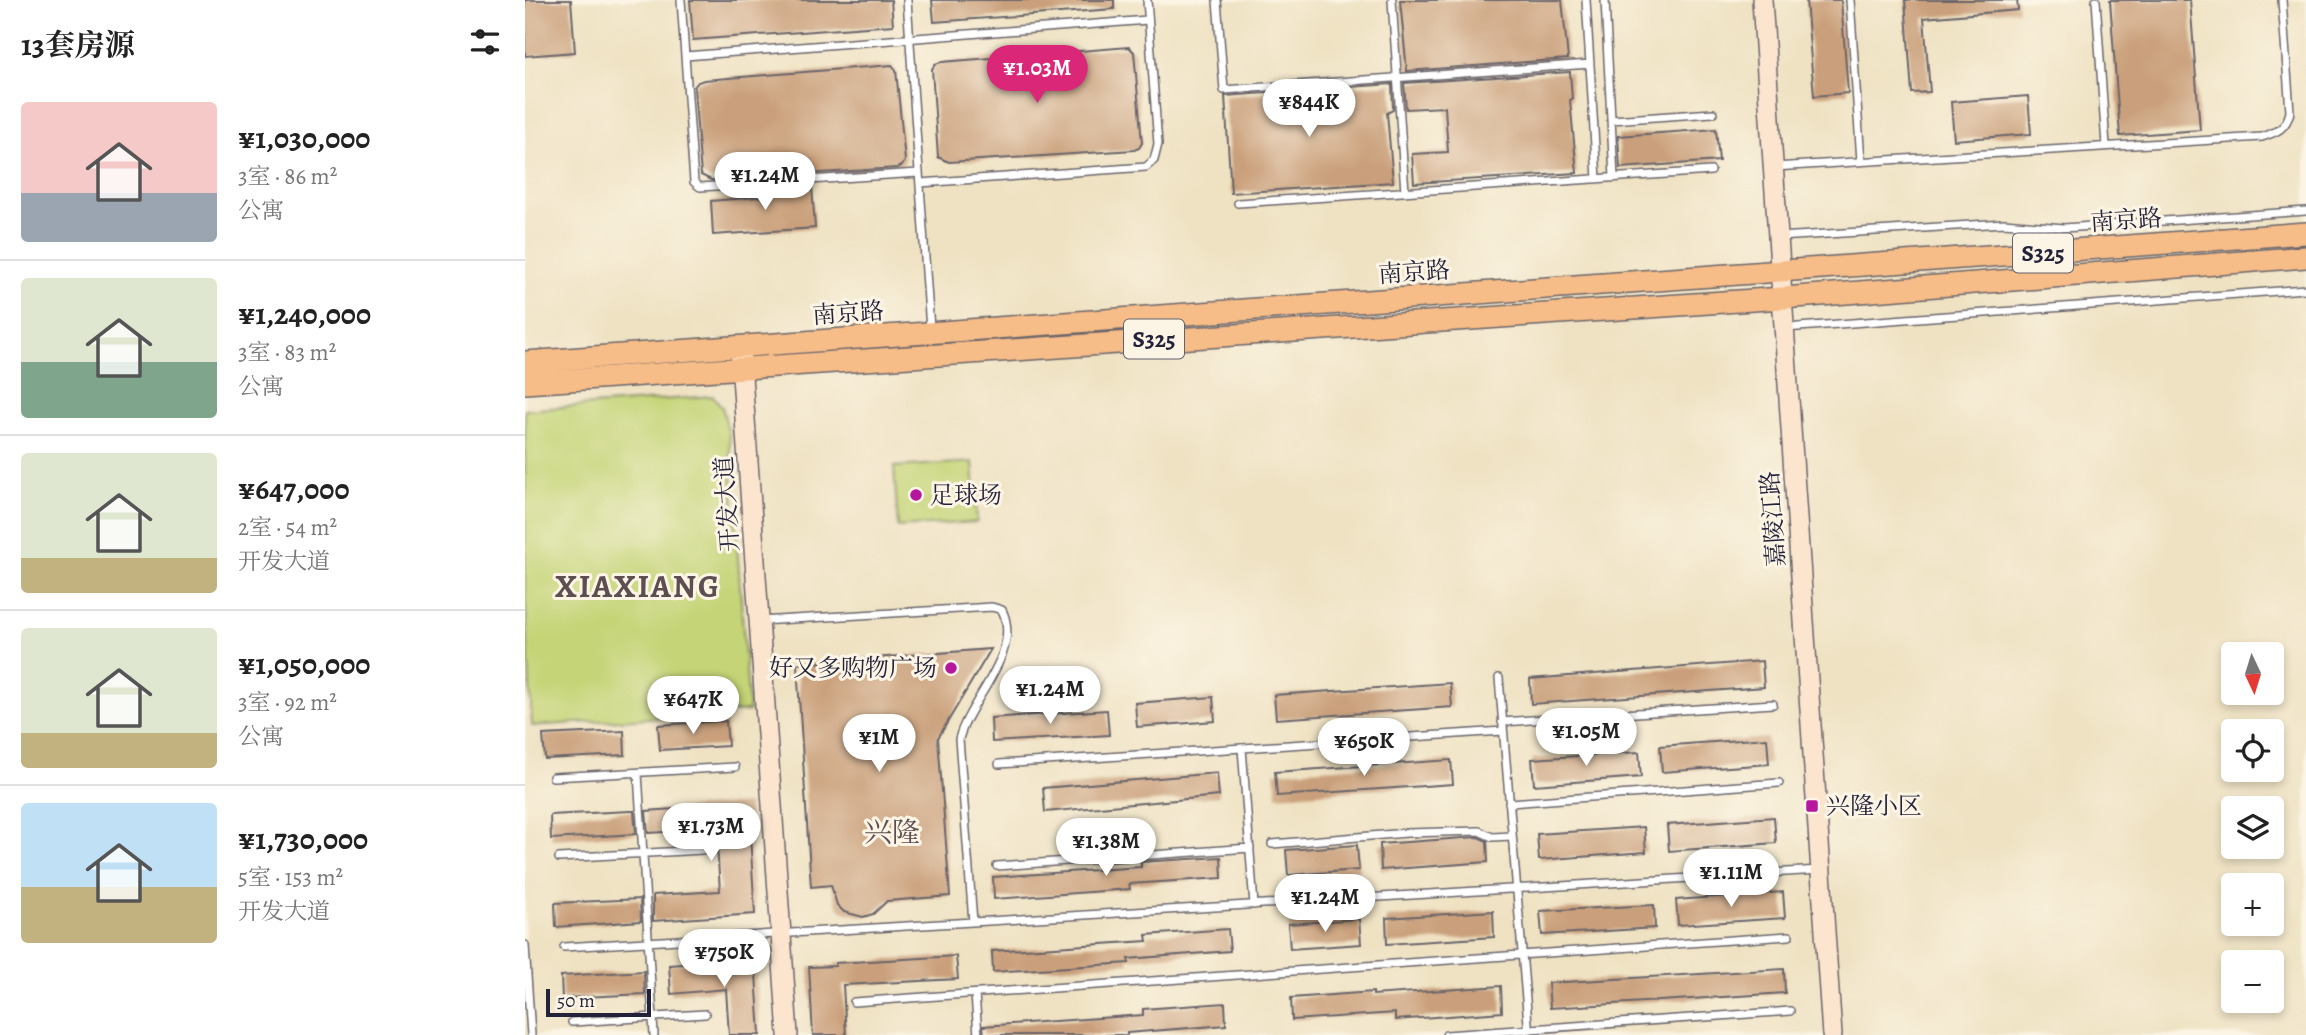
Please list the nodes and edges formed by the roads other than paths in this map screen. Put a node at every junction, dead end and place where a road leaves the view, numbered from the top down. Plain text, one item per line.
1 (681, 0) edge
2 (907, 0) edge
3 (1147, 0) edge
4 (1217, 0) edge
5 (1392, 0) edge
6 (1586, 0) edge
7 (1605, 0) edge
8 (1762, 0) edge
9 (1850, 0) edge
10 (2096, 0) edge
11 (2282, 0) edge
12 (1149, 20) junction
13 (910, 38) junction
14 (685, 55) junction
15 (1590, 64) junction
16 (1397, 78) junction
17 (1713, 113) dead end
18 (1611, 120) junction
19 (2106, 146) junction
20 (1861, 161) junction
21 (1773, 167) junction
22 (1711, 171) dead end
23 (919, 173) junction
24 (1614, 177) junction
25 (1597, 179) junction
26 (920, 183) junction
27 (1405, 192) junction
28 (1238, 203) dead end
29 (2306, 211) edge
30 (2306, 233) edge
31 (1778, 237) junction
32 (2306, 257) edge
33 (1780, 272) junction
34 (2306, 289) edge
35 (1783, 298) junction
36 (1784, 328) junction
37 (930, 333) junction
38 (741, 357) junction
39 (525, 362) edge
40 (525, 383) edge
41 (759, 622) junction
42 (1499, 678) dead end
43 (1773, 704) dead end
44 (1502, 722) junction
45 (1503, 731) junction
46 (1242, 748) junction
47 (999, 764) dead end
48 (734, 767) dead end
49 (638, 773) junction
50 (553, 777) dead end
51 (1779, 783) dead end
52 (1509, 803) junction
53 (1512, 836) junction
54 (1272, 844) dead end
55 (1250, 848) junction
56 (702, 850) dead end
57 (643, 854) junction
58 (559, 858) dead end
59 (997, 866) dead end
60 (1821, 870) junction
61 (1516, 888) junction
62 (1254, 905) junction
63 (973, 922) junction
64 (781, 934) junction
65 (1789, 936) dead end
66 (649, 942) junction
67 (525, 945) edge
68 (564, 947) dead end
69 (1522, 955) junction
70 (975, 994) junction
71 (854, 1002) dead end
72 (1790, 1012) dead end
73 (705, 1014) dead end
74 (653, 1017) junction
75 (572, 1022) dead end
76 (1529, 1032) edge
77 (531, 1035) edge
78 (654, 1035) edge
79 (787, 1035) edge
80 (978, 1035) edge
81 (1446, 1035) edge
82 (1832, 1035) edge

1 - 14 lane
2 - 13 lane
3 - 12 lane
4 - 16 lane
5 - 16 lane
6 - 15 lane
7 - 18 lane
8 - 21 street, 嘉陵江路
9 - 20 lane
10 - 19 lane
11 - 19 lane
12 - 13 lane
12 - 26 lane
13 - 14 lane
13 - 23 lane
14 - 23 lane
15 - 16 lane
15 - 25 lane
16 - 27 lane
17 - 18 lane
18 - 24 lane
19 - 20 lane
20 - 21 lane
21 - 31 street, 嘉陵江路
22 - 24 lane
23 - 26 lane
24 - 25 lane
25 - 27 lane
26 - 37 lane
27 - 28 lane
29 - 31 lane
30 - 33 main road, 南京路 / S325
31 - 33 street, 嘉陵江路
32 - 35 main road, 南京路 / S325
33 - 35 street, 嘉陵江路
33 - 37 main road, 南京路 / S325
34 - 36 lane
35 - 36 street, 嘉陵江路
35 - 38 main road, 南京路 / S325
36 - 60 street, 嘉陵江路
37 - 38 main road, 南京路 / S325
38 - 39 main road, 南京路 / S325
38 - 40 main road, 南京路 / S325
38 - 41 street, 开发大道
41 - 63 lane
41 - 64 street, 开发大道
42 - 44 lane
43 - 44 lane
44 - 45 lane
45 - 46 lane
45 - 52 lane
46 - 47 lane
46 - 55 lane
48 - 49 lane
49 - 50 lane
49 - 57 lane
51 - 52 lane
52 - 53 lane
53 - 54 lane
53 - 61 lane
55 - 59 lane
55 - 62 lane
56 - 57 lane
57 - 58 lane
57 - 66 lane
60 - 61 lane
60 - 82 street, 嘉陵江路
61 - 62 lane
61 - 69 lane
62 - 63 lane
63 - 64 lane
64 - 66 lane
64 - 79 street, 开发大道
65 - 69 lane
66 - 68 lane
66 - 74 lane
67 - 77 lane
69 - 70 lane
69 - 76 lane
70 - 71 lane
70 - 80 lane
72 - 76 lane
73 - 74 lane
74 - 75 lane
74 - 78 lane
76 - 81 lane

